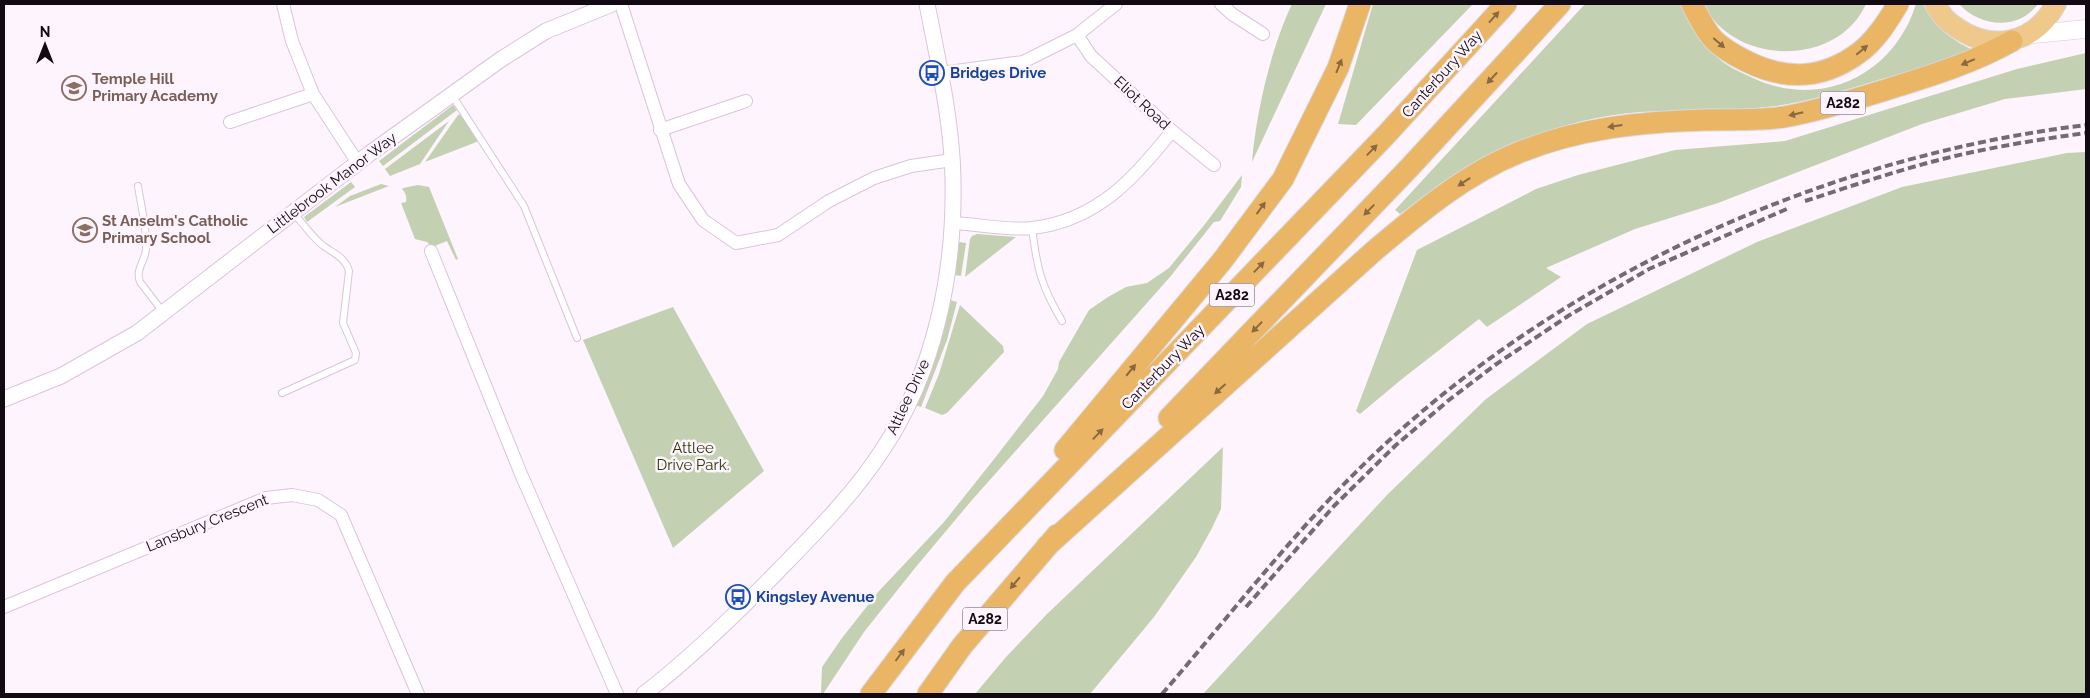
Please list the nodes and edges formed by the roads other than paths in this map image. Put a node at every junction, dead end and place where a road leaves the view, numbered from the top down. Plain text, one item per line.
1 (283, 4) edge
2 (612, 4) edge
3 (621, 4) edge
4 (927, 4) edge
5 (1116, 4) edge
6 (1221, 4) edge
7 (1360, 4) edge
8 (1506, 4) edge
9 (1560, 4) edge
10 (1692, 4) edge
11 (1898, 4) edge
12 (1935, 4) edge
13 (2056, 4) edge
14 (2086, 29) edge
15 (1263, 34) dead end
16 (1077, 35) junction
17 (2018, 38) junction
18 (941, 73) junction
19 (313, 94) junction
20 (452, 94) junction
21 (746, 101) dead end
22 (230, 122) dead end
23 (660, 130) junction
24 (1172, 131) junction
25 (952, 160) junction
26 (358, 163) junction
27 (1214, 165) dead end
28 (138, 186) dead end
29 (293, 213) junction
30 (953, 223) junction
31 (1032, 228) junction
32 (431, 251) dead end
33 (164, 313) junction
34 (1062, 321) dead end
35 (577, 338) dead end
36 (282, 393) dead end
37 (4, 399) edge
38 (1047, 546) junction
39 (954, 583) junction
40 (4, 607) edge
41 (418, 694) edge
42 (617, 694) edge
43 (644, 694) edge
44 (871, 694) edge
45 (928, 694) edge

1 - 19 street
2 - 20 street, Littlebrook Manor Way
3 - 23 street
4 - 18 street, Attlee Drive
5 - 16 street
6 - 15 street
39 -> 7 highway, A282
39 -> 8 highway, Canterbury Way / A282
9 -> 38 highway, A282
10 -> 11 highway, A282
12 - 17 main road
13 - 17 main road
14 - 17 main road
16 - 18 street
16 - 24 street, Eliot Road
17 -> 38 highway, A282
18 - 25 street, Attlee Drive
19 - 22 street
19 - 26 street
20 - 26 street, Littlebrook Manor Way
20 - 35 lane
21 - 23 street
23 - 25 street
24 - 27 street, Eliot Road
24 - 31 street
25 - 30 street, Attlee Drive
26 - 29 street, Littlebrook Manor Way
28 - 33 lane
29 - 33 street, Littlebrook Manor Way
29 - 36 lane
30 - 31 street
30 - 43 street, Attlee Drive
31 - 34 lane
32 - 42 street
33 - 37 street, Littlebrook Manor Way
38 -> 45 highway, A282
44 -> 39 highway, Canterbury Way / A282
40 - 41 street, Lansbury Crescent

